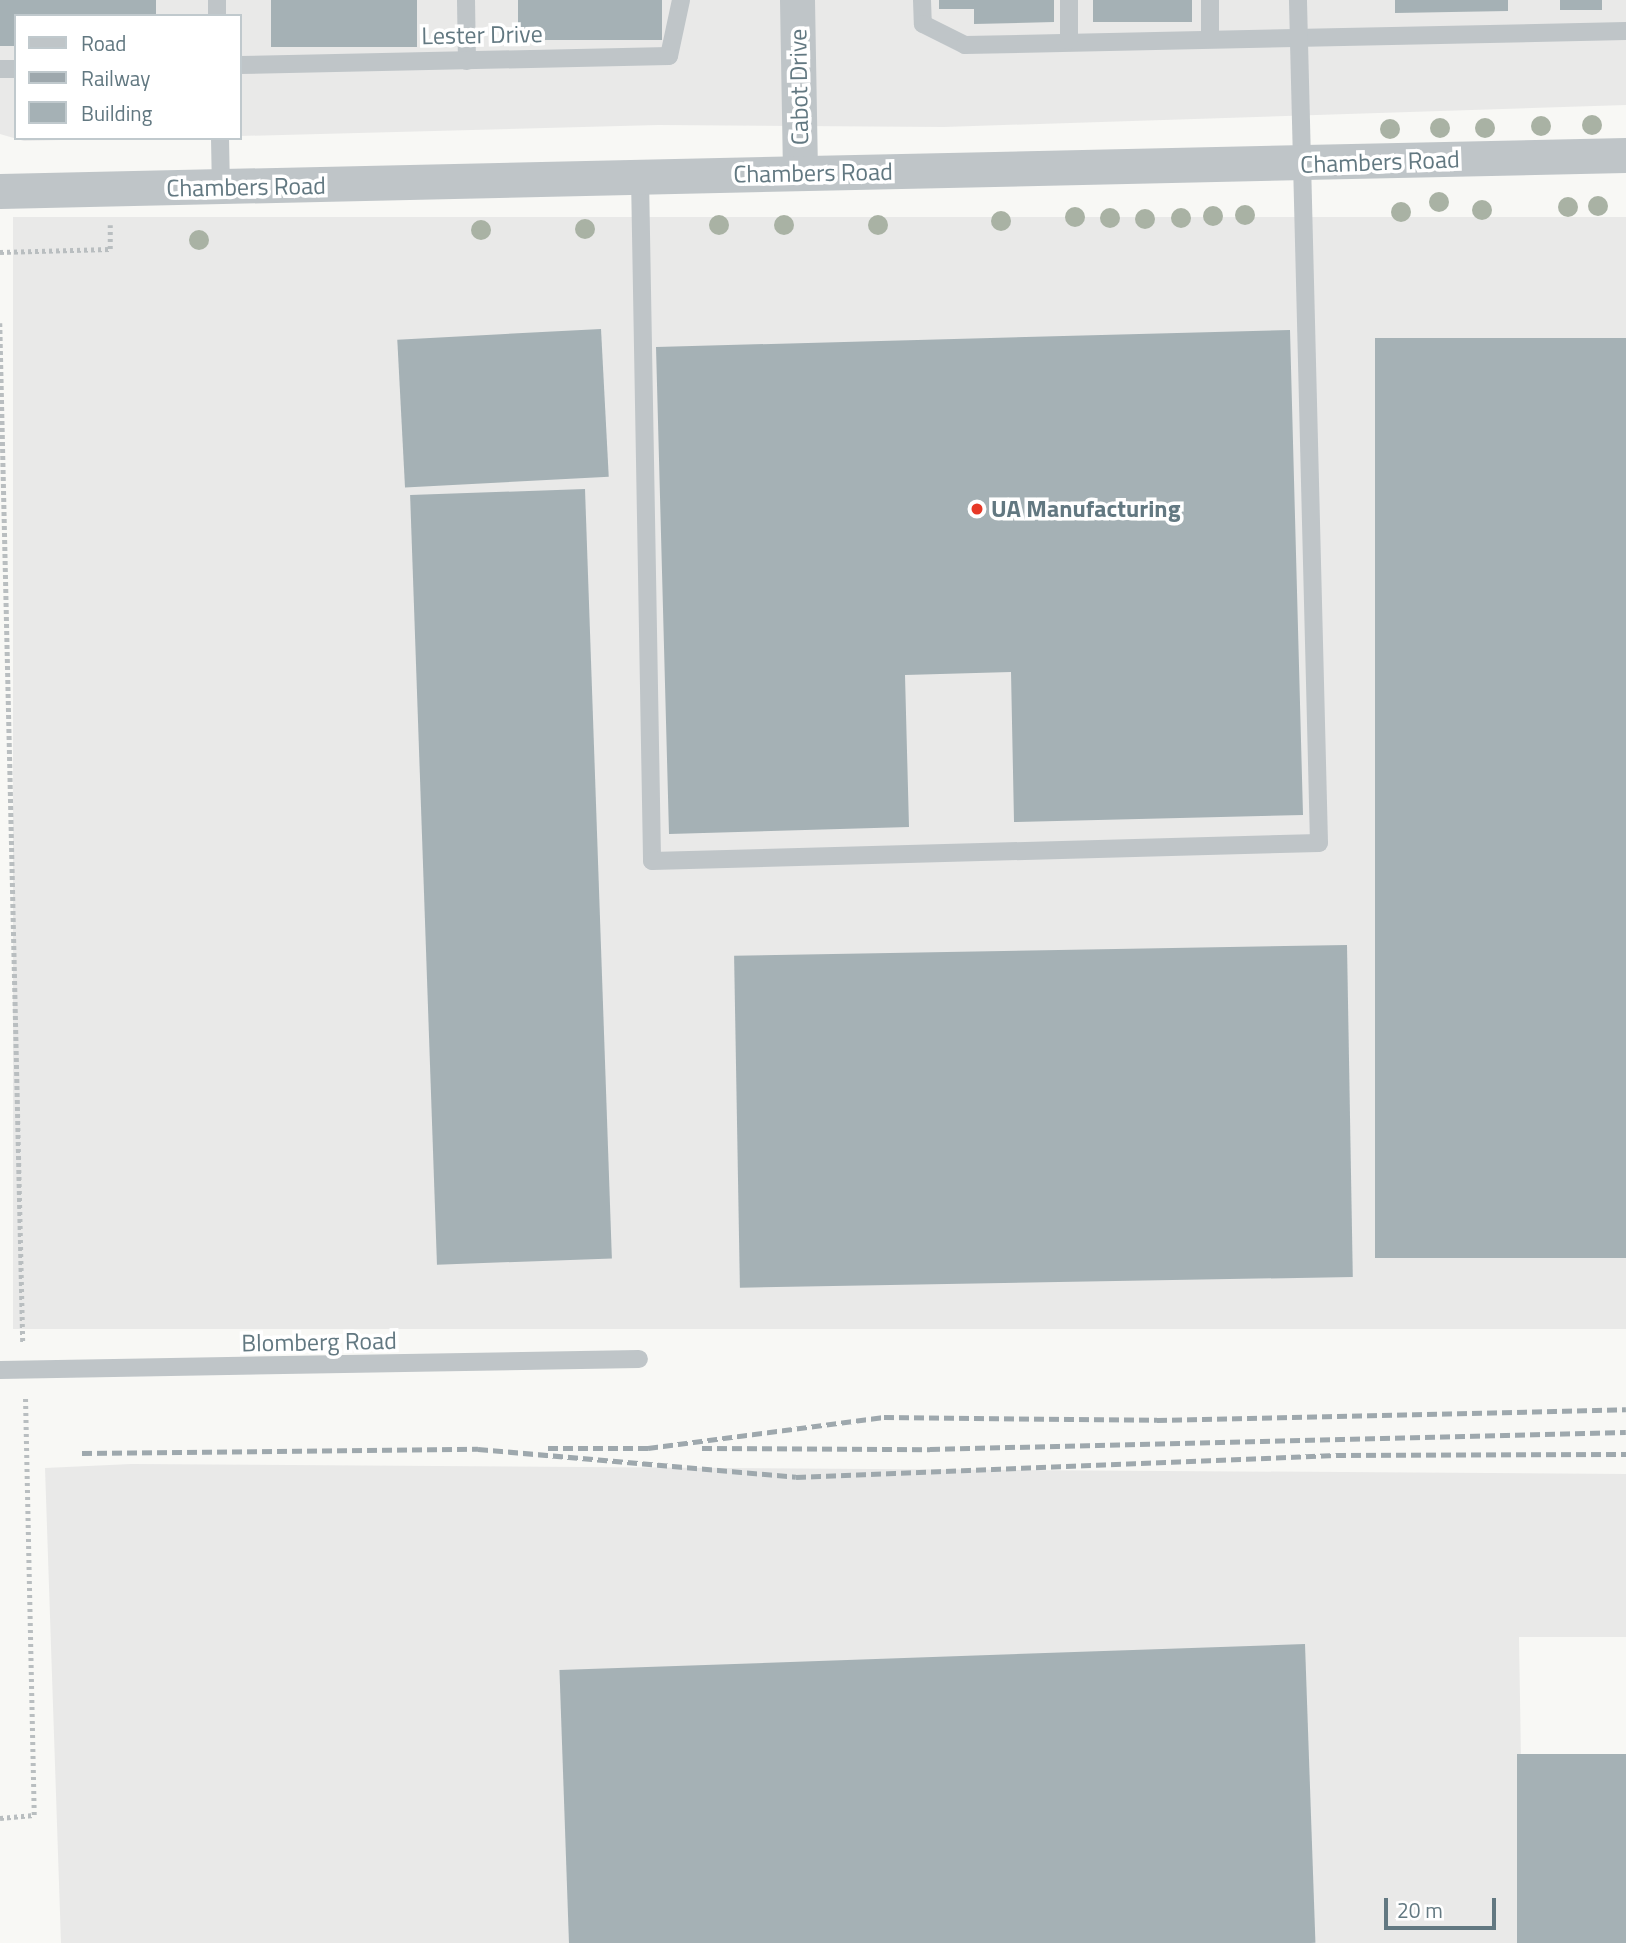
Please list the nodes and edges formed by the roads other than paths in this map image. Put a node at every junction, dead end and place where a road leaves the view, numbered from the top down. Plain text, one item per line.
1 (466, 0) edge
2 (681, 0) edge
3 (797, 0) edge
4 (922, 0) edge
5 (1069, 0) edge
6 (1210, 0) edge
7 (1298, 0) edge
8 (1626, 31) edge
9 (1299, 36) junction
10 (1210, 38) junction
11 (1069, 41) junction
12 (467, 61) junction
13 (242, 65) edge
14 (220, 140) edge
15 (1626, 155) edge
16 (1301, 164) junction
17 (800, 173) junction
18 (640, 177) junction
19 (221, 188) junction
20 (0, 191) edge
21 (639, 1359) dead end
22 (0, 1370) edge

1 - 12 lane
2 - 12 lane, Lester Drive
3 - 17 street, Cabot Drive
4 - 11 lane
5 - 11 lane
6 - 10 lane
7 - 9 lane
8 - 9 lane
9 - 10 lane
9 - 16 lane
10 - 11 lane
12 - 13 lane, Lester Drive
14 - 19 lane
15 - 16 street, Chambers Road
16 - 17 street, Chambers Road
16 - 18 lane
17 - 18 street, Chambers Road
18 - 19 street, Chambers Road
19 - 20 street, Chambers Road
21 - 22 lane, Blomberg Road

